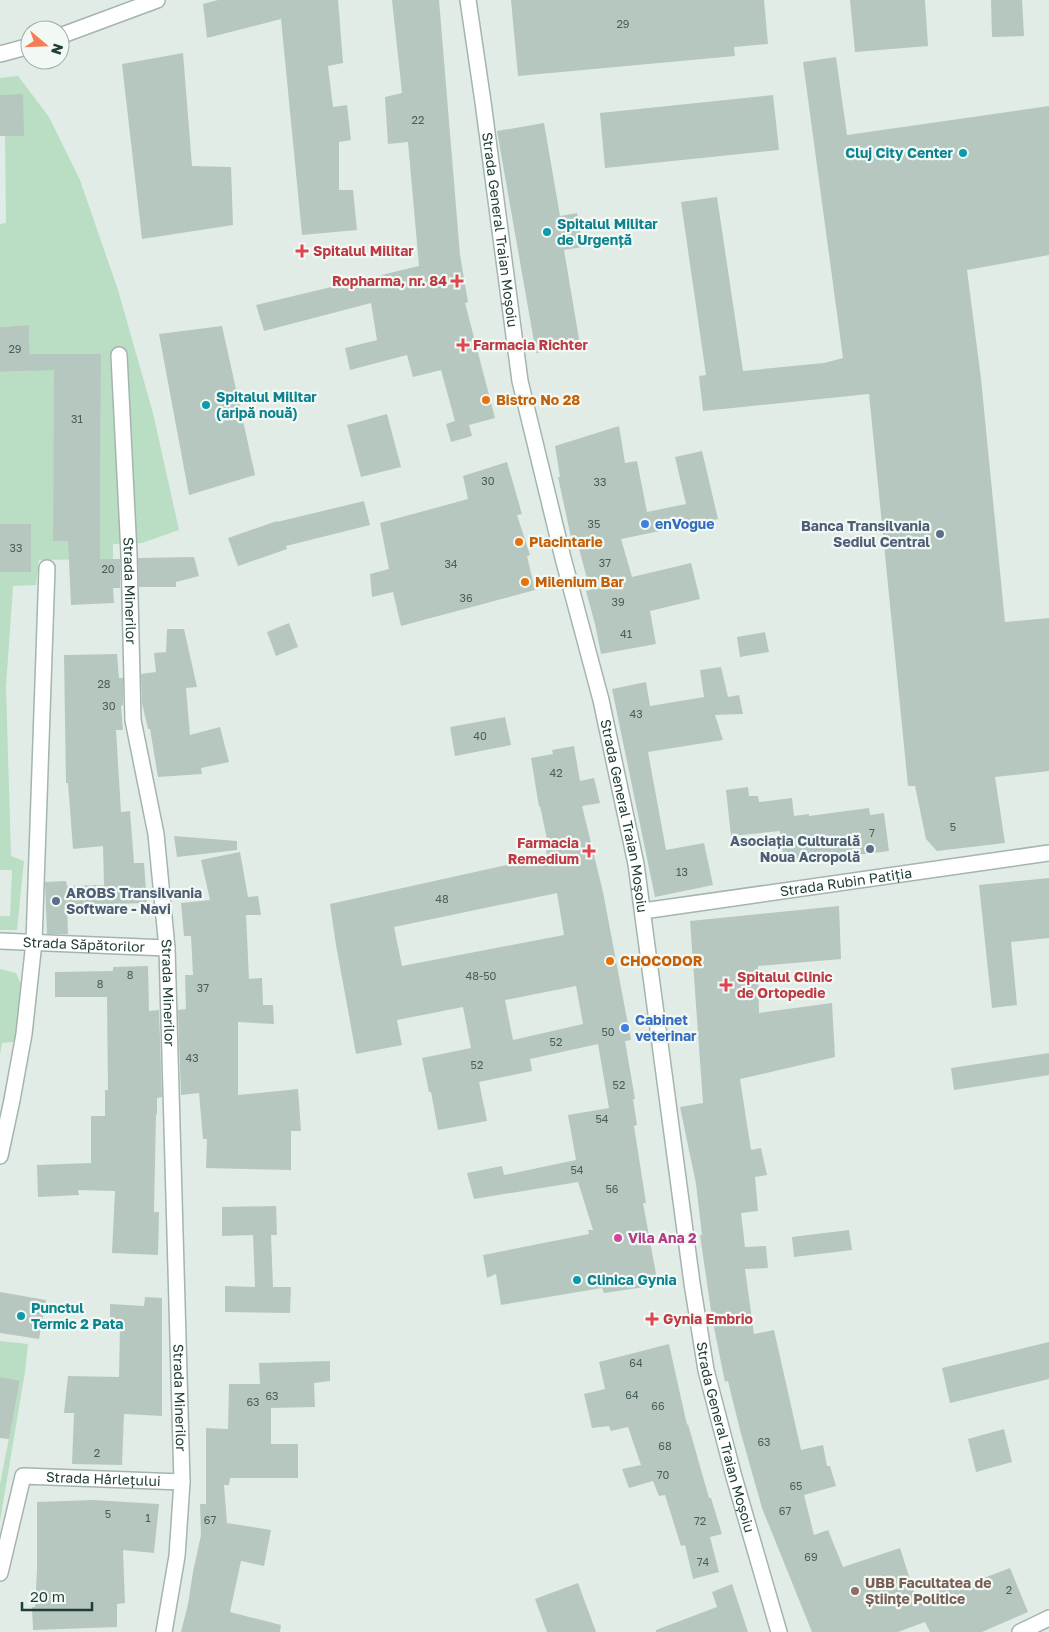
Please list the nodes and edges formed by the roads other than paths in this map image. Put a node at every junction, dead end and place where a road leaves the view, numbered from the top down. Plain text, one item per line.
1 (158, 0) edge
2 (468, 0) edge
3 (70, 32) edge
4 (20, 49) edge
5 (0, 54) edge
6 (120, 355) dead end
7 (47, 568) dead end
8 (1049, 853) edge
9 (643, 911) junction
10 (0, 940) edge
11 (34, 942) junction
12 (167, 948) junction
13 (0, 1156) edge
14 (182, 1482) junction
15 (0, 1572) edge
16 (1049, 1619) edge
17 (164, 1632) edge
18 (779, 1632) edge
19 (1020, 1632) edge

1 - 3 street
2 - 9 street, Strada General Traian Moșoiu
4 - 5 street
6 - 12 street, Strada Minerilor
7 - 11 street
8 - 9 street, Strada Rubin Patiția
9 - 18 street, Strada General Traian Moșoiu
10 - 11 street, Strada Săpătorilor
11 - 12 street, Strada Săpătorilor
11 - 13 street
12 - 14 street, Strada Minerilor
14 - 15 street, Strada Hârlețului
14 - 17 street, Strada Minerilor
16 - 19 street

